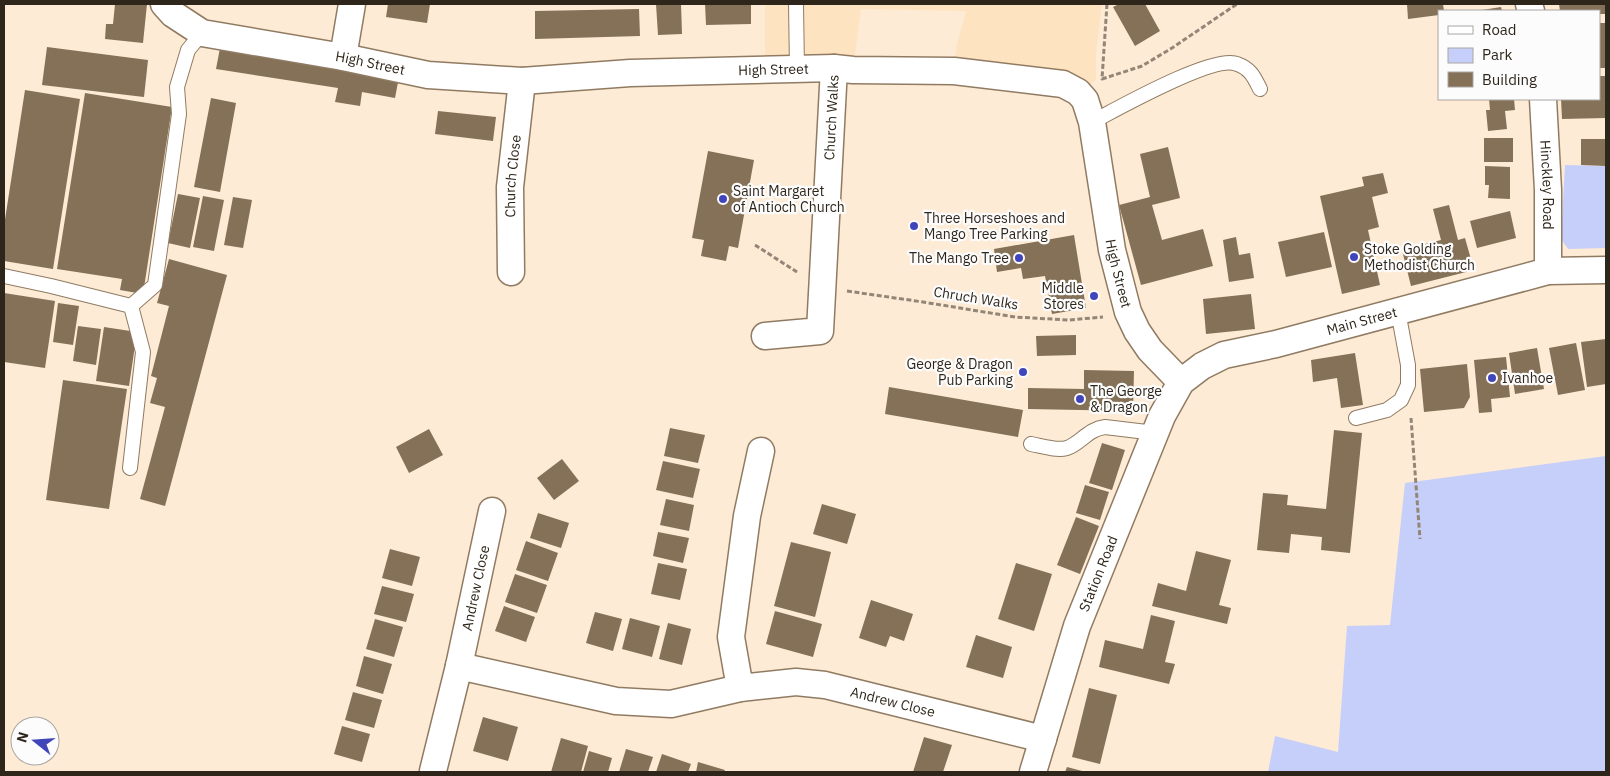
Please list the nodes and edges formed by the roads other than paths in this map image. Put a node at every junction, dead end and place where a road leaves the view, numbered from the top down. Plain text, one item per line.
1 (164, 4) edge
2 (352, 4) edge
3 (796, 4) edge
4 (202, 33) junction
5 (343, 56) junction
6 (834, 68) junction
7 (797, 69) junction
8 (522, 81) junction
9 (1260, 89) dead end
10 (1543, 100) edge
11 (1092, 122) junction
12 (1606, 270) edge
13 (1548, 271) junction
14 (511, 272) dead end
15 (4, 276) edge
16 (131, 306) junction
17 (1398, 311) junction
18 (765, 336) dead end
19 (1181, 382) junction
20 (1356, 418) dead end
21 (1155, 433) junction
22 (1031, 444) dead end
23 (761, 451) dead end
24 (130, 468) dead end
25 (492, 511) dead end
26 (459, 666) junction
27 (740, 688) junction
28 (1043, 739) junction
29 (433, 771) dead end
30 (1033, 772) edge

1 - 4 street, High Street
2 - 5 street
3 - 7 lane
4 - 5 street, High Street
4 - 16 lane
5 - 8 street, High Street
6 - 7 street, High Street
6 - 11 street, High Street
6 - 18 street, Church Walks
7 - 8 street, High Street
8 - 14 street, Church Close
9 - 11 lane
10 - 13 street, Hinckley Road
11 - 19 street, High Street
12 - 13 street, Main Street
13 - 17 street, Main Street
15 - 16 lane
16 - 24 lane
17 - 19 street, Main Street
17 - 20 lane
19 - 21 street, Station Road
21 - 22 lane
21 - 28 street, Station Road
23 - 27 street
25 - 26 street, Andrew Close
26 - 27 street, Andrew Close
26 - 29 street, Andrew Close
27 - 28 street, Andrew Close
28 - 30 street, Station Road

